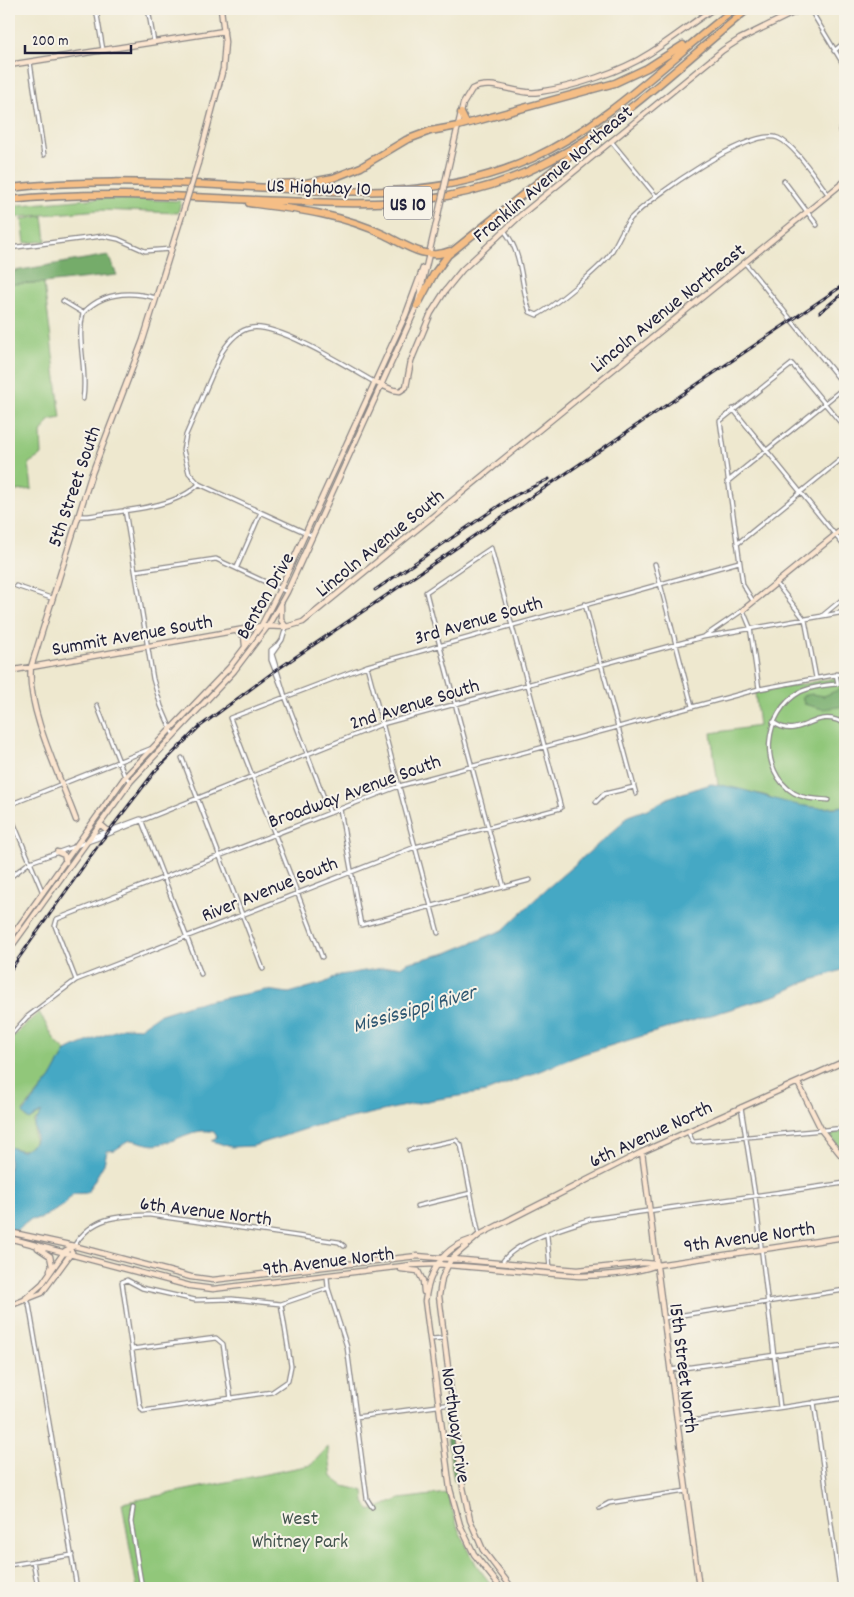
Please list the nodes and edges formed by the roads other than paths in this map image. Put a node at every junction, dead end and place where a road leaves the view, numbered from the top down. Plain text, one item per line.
1 (96, 9) edge
2 (148, 9) edge
3 (221, 9) edge
4 (713, 9) edge
5 (748, 9) edge
6 (801, 9) edge
7 (810, 9) edge
8 (732, 10) edge
9 (224, 31) junction
10 (154, 42) junction
11 (845, 42) edge
12 (103, 50) junction
13 (834, 51) junction
14 (30, 62) junction
15 (9, 65) edge
16 (845, 68) edge
17 (624, 111) junction
18 (460, 113) junction
19 (466, 123) junction
20 (458, 126) junction
21 (840, 130) dead end
22 (845, 136) edge
23 (611, 140) junction
24 (44, 155) dead end
25 (784, 180) dead end
26 (845, 181) edge
27 (215, 185) junction
28 (9, 188) edge
29 (828, 195) junction
30 (656, 196) junction
31 (206, 197) junction
32 (9, 200) edge
33 (807, 212) junction
34 (817, 225) dead end
35 (504, 230) junction
36 (459, 247) junction
37 (9, 248) edge
38 (171, 249) junction
39 (428, 255) junction
40 (744, 263) junction
41 (157, 298) junction
42 (63, 302) dead end
43 (417, 306) junction
44 (83, 313) junction
45 (374, 382) junction
46 (381, 386) junction
47 (845, 386) edge
48 (83, 398) dead end
49 (825, 404) junction
50 (733, 409) junction
51 (845, 428) edge
52 (766, 452) junction
53 (845, 456) edge
54 (507, 457) joint
55 (727, 482) junction
56 (199, 484) junction
57 (800, 493) junction
58 (125, 510) junction
59 (261, 512) junction
60 (78, 516) junction
61 (845, 527) edge
62 (306, 533) junction
63 (835, 535) junction
64 (313, 536) junction
65 (737, 544) junction
66 (845, 547) edge
67 (739, 562) junction
68 (655, 564) dead end
69 (236, 567) junction
70 (134, 571) junction
71 (776, 583) junction
72 (659, 584) junction
73 (16, 586) dead end
74 (280, 589) junction
75 (287, 592) junction
76 (845, 597) edge
77 (51, 598) junction
78 (753, 602) junction
79 (281, 603) junction
80 (585, 604) junction
81 (744, 610) junction
82 (845, 612) edge
83 (822, 616) junction
84 (805, 620) junction
85 (512, 625) junction
86 (261, 626) junction
87 (268, 626) junction
88 (286, 627) junction
89 (234, 630) junction
90 (751, 630) junction
91 (704, 638) junction
92 (439, 645) junction
93 (676, 645) junction
94 (147, 646) junction
95 (245, 647) junction
96 (602, 665) junction
97 (366, 666) junction
98 (31, 667) junction
99 (9, 671) edge
100 (845, 672) edge
101 (836, 674) junction
102 (816, 678) junction
103 (528, 685) junction
104 (759, 689) junction
105 (285, 696) junction
106 (97, 704) dead end
107 (455, 705) junction
108 (692, 706) junction
109 (773, 722) junction
110 (382, 724) junction
111 (845, 724) edge
112 (618, 726) junction
113 (170, 728) junction
114 (173, 734) junction
115 (545, 746) junction
116 (151, 749) junction
117 (308, 754) junction
118 (182, 758) dead end
119 (118, 761) junction
120 (472, 766) junction
121 (252, 776) junction
122 (125, 777) junction
123 (131, 781) junction
124 (62, 782) junction
125 (398, 786) junction
126 (634, 786) junction
127 (636, 794) dead end
128 (196, 797) junction
129 (828, 800) dead end
130 (596, 802) dead end
131 (9, 805) edge
132 (340, 809) junction
133 (9, 812) edge
134 (330, 813) junction
135 (141, 819) junction
136 (76, 820) dead end
137 (100, 824) junction
138 (488, 827) junction
139 (107, 830) junction
140 (275, 834) junction
141 (88, 840) junction
142 (78, 844) junction
143 (415, 847) junction
144 (57, 852) junction
145 (220, 856) junction
146 (30, 862) junction
147 (66, 862) junction
148 (351, 872) junction
149 (9, 878) edge
150 (164, 878) junction
151 (530, 880) dead end
152 (504, 887) junction
153 (43, 893) junction
154 (298, 893) junction
155 (431, 907) junction
156 (242, 915) junction
157 (438, 933) dead end
158 (187, 937) junction
159 (10, 945) edge
160 (322, 957) dead end
161 (263, 969) dead end
162 (201, 974) dead end
163 (76, 980) junction
164 (9, 1037) edge
165 (845, 1061) edge
166 (798, 1083) junction
167 (742, 1107) junction
168 (845, 1128) edge
169 (822, 1131) junction
170 (688, 1132) junction
171 (746, 1137) junction
172 (409, 1150) dead end
173 (642, 1152) junction
174 (844, 1158) edge
175 (845, 1182) edge
176 (470, 1192) junction
177 (755, 1195) junction
178 (417, 1206) dead end
179 (650, 1212) junction
180 (9, 1232) edge
181 (479, 1235) junction
182 (546, 1235) junction
183 (845, 1237) edge
184 (9, 1238) edge
185 (471, 1239) junction
186 (32, 1245) junction
187 (74, 1246) junction
188 (344, 1246) dead end
189 (761, 1249) junction
190 (64, 1251) junction
191 (72, 1253) junction
192 (442, 1257) junction
193 (451, 1259) junction
194 (502, 1263) junction
195 (436, 1264) junction
196 (657, 1265) junction
197 (447, 1266) junction
198 (550, 1268) junction
199 (377, 1269) junction
200 (327, 1276) junction
201 (45, 1280) junction
202 (328, 1288) junction
203 (845, 1290) edge
204 (26, 1298) junction
205 (425, 1301) junction
206 (768, 1302) junction
207 (281, 1304) junction
208 (9, 1306) edge
209 (663, 1318) junction
210 (444, 1338) junction
211 (431, 1339) junction
212 (845, 1345) edge
213 (132, 1349) junction
214 (774, 1355) junction
215 (670, 1370) junction
216 (845, 1398) edge
217 (231, 1399) junction
218 (814, 1402) junction
219 (452, 1404) junction
220 (438, 1405) junction
221 (780, 1407) junction
222 (356, 1417) junction
223 (677, 1423) junction
224 (687, 1491) junction
225 (133, 1508) dead end
226 (372, 1508) dead end
227 (600, 1508) dead end
228 (72, 1555) junction
229 (33, 1561) junction
230 (9, 1565) edge
231 (38, 1588) edge
232 (77, 1588) edge
233 (142, 1588) edge
234 (501, 1588) edge
235 (512, 1588) edge
236 (699, 1588) edge
237 (840, 1588) edge

1 - 12 street
2 - 10 street
3 - 9 street, 5th Street South
4 - 18 street, Benton Drive
5 - 17 highway, US Highway 10 / US 10
6 - 23 street, Franklin Avenue Northeast
7 - 13 street
8 - 19 highway
8 - 27 highway, US 10
9 - 10 street
9 - 38 street, 5th Street South, bridge
10 - 12 street
11 - 13 street
12 - 14 street
13 - 16 street
14 - 15 street
14 - 24 street
17 - 31 highway, US Highway 10 / US 10
17 - 36 highway
18 - 19 highway
18 - 20 street, Benton Drive
19 - 20 highway
20 - 27 highway
20 - 39 street, Benton Drive, bridge
21 - 22 street
23 - 30 street
23 - 35 street, Franklin Avenue Northeast
25 - 33 street
26 - 29 street, Lincoln Avenue Northeast
27 - 28 highway, US 10
29 - 30 street
29 - 33 street, Lincoln Avenue Northeast
30 - 35 street
31 - 32 highway, US Highway 10 / US 10
31 - 39 highway
33 - 34 street
33 - 40 street, Lincoln Avenue Northeast
35 - 46 street, Franklin Avenue Northeast
36 - 39 highway
36 - 43 highway
37 - 38 street
38 - 41 street, 5th Street South
39 - 43 street, Benton Drive
39 - 45 street, Benton Drive
40 - 47 street
40 - 54 street, Lincoln Avenue Northeast
41 - 44 street
41 - 60 street, 5th Street South
42 - 44 street
43 - 46 street, Benton Drive
44 - 48 street
45 - 46 street, Franklin Avenue Northeast
45 - 56 street
45 - 62 street, Benton Drive
46 - 64 street, Benton Drive
47 - 49 street
49 - 50 street
49 - 51 street
49 - 52 street
50 - 52 street
50 - 55 street
52 - 55 street
52 - 57 street
53 - 57 street
54 - 88 street, Lincoln Avenue South
55 - 65 street
56 - 58 street
56 - 59 street
57 - 63 street
57 - 65 street
58 - 60 street
58 - 70 street
59 - 62 street
59 - 69 street
60 - 77 street, 5th Street South
61 - 63 street
62 - 64 street
62 - 74 street, Benton Drive
63 - 66 street
63 - 71 street
64 - 75 street, Benton Drive
65 - 67 street
67 - 72 street, 3rd Avenue South
67 - 78 street
68 - 72 street
69 - 70 street
69 - 74 street
70 - 94 street
71 - 78 street
71 - 84 street
72 - 80 street, 3rd Avenue South
72 - 93 street
73 - 77 street
74 - 75 street
74 - 86 street, Benton Drive
75 - 79 street, Benton Drive
76 - 83 street
77 - 98 street, 5th Street South
78 - 81 street
79 - 87 street, Benton Drive
79 - 88 street
80 - 85 street, 3rd Avenue South
80 - 96 street
81 - 90 street
81 - 91 street, 2nd Avenue South
82 - 83 street, 2nd Avenue South
83 - 84 street, 2nd Avenue South
84 - 90 street, 2nd Avenue South
84 - 102 street
85 - 92 street, 3rd Avenue South
85 - 92 street
85 - 103 street
86 - 87 street, Lincoln Avenue South
86 - 89 street, Summit Avenue South
86 - 95 street, Benton Drive
87 - 88 street, Lincoln Avenue South
87 - 114 street, Benton Drive
88 - 105 street
89 - 94 street, Summit Avenue South
89 - 95 street
90 - 91 street, 2nd Avenue South
90 - 104 street
91 - 93 street, 2nd Avenue South
92 - 97 street, 3rd Avenue South
92 - 107 street
93 - 96 street, 2nd Avenue South
93 - 108 street
94 - 98 street, Summit Avenue South
94 - 113 street
95 - 113 street, Benton Drive
96 - 103 street, 2nd Avenue South
96 - 112 street
97 - 105 street, 3rd Avenue South
97 - 110 street
98 - 99 street, Summit Avenue South
98 - 124 street, 5th Street South
100 - 101 street, Broadway Avenue South
101 - 102 street, Broadway Avenue South
101 - 109 street
102 - 104 street, Broadway Avenue South
103 - 107 street, 2nd Avenue South
103 - 115 street
104 - 108 street, Broadway Avenue South
105 - 117 street
105 - 121 street, 3rd Avenue South
106 - 119 street
107 - 110 street, 2nd Avenue South
107 - 120 street
108 - 112 street, Broadway Avenue South
109 - 111 street
109 - 129 street
110 - 117 street, 2nd Avenue South
110 - 125 street
112 - 115 street, Broadway Avenue South
112 - 126 street
113 - 114 street
113 - 116 street, Benton Drive
114 - 123 street, Benton Drive
115 - 120 street, Broadway Avenue South
115 - 138 street, River Avenue South
116 - 119 street
116 - 122 street, Benton Drive
117 - 121 street, 2nd Avenue South
117 - 134 street
118 - 128 street
119 - 122 street
119 - 124 street
120 - 125 street, Broadway Avenue South
120 - 138 street
121 - 128 street, 2nd Avenue South
121 - 140 street
122 - 123 street
122 - 142 street, Benton Drive
123 - 137 street, Benton Drive
124 - 131 street
124 - 136 street, 5th Street South
125 - 132 street, Broadway Avenue South
125 - 143 street
126 - 127 street
126 - 130 street
128 - 135 street, 2nd Avenue South
128 - 145 street
132 - 134 street, Broadway Avenue South
132 - 148 street
133 - 146 street
134 - 140 street, Broadway Avenue South
135 - 139 street, 2nd Avenue South
135 - 141 street, 2nd Avenue South
135 - 150 street
137 - 139 street
137 - 141 street, Benton Drive
138 - 143 street, River Avenue South
138 - 152 street
139 - 141 street, 2nd Avenue South
140 - 145 street, Broadway Avenue South
140 - 154 street
141 - 142 street, 2nd Avenue South
141 - 159 street, Benton Drive
142 - 144 street, 2nd Avenue South
142 - 147 street, Benton Drive
143 - 148 street, River Avenue South
143 - 155 street
144 - 146 street, 2nd Avenue South
144 - 147 street
145 - 150 street, Broadway Avenue South
145 - 156 street
146 - 149 street, 2nd Avenue South
146 - 153 street
147 - 153 street, Benton Drive
148 - 154 street, River Avenue South
148 - 155 street
150 - 158 street
150 - 163 street, Broadway Avenue South
151 - 152 street
152 - 155 street
153 - 159 street, Benton Drive
154 - 156 street, River Avenue South
154 - 160 street
155 - 157 street
156 - 158 street, River Avenue South
156 - 161 street
158 - 162 street
158 - 163 street, River Avenue South
163 - 164 street, River Avenue South
165 - 166 street, 6th Avenue North
166 - 167 street, 6th Avenue North
166 - 169 street
167 - 170 street, 6th Avenue North
167 - 171 street
168 - 169 street
169 - 171 street
169 - 174 street
170 - 171 street
170 - 173 street, 6th Avenue North
171 - 177 street
172 - 176 street
173 - 179 street, 15th Street North
173 - 181 street, 6th Avenue North
175 - 177 street
176 - 178 street
176 - 181 street
177 - 179 street
177 - 189 street
179 - 182 street
179 - 196 street, 15th Street North
180 - 187 street, 9th Avenue North
181 - 185 street, 6th Avenue North
182 - 194 street
182 - 198 street
183 - 189 street, 9th Avenue North
184 - 186 street, 9th Avenue North
185 - 192 street, 6th Avenue North
185 - 193 street, 6th Avenue North
186 - 190 street, 9th Avenue North
186 - 201 street
187 - 188 street, 6th Avenue North
187 - 190 street
187 - 191 street
187 - 192 street, 9th Avenue North
189 - 196 street, 9th Avenue North
189 - 206 street
190 - 191 street, 9th Avenue North
190 - 201 street
191 - 200 street, 9th Avenue North
191 - 204 street
192 - 193 street, 9th Avenue North
192 - 195 street, Northway Drive
193 - 194 street, 9th Avenue North
193 - 197 street, Northway Drive
194 - 198 street, 9th Avenue North
195 - 197 street, 9th Avenue North
195 - 199 street, 9th Avenue North
195 - 205 street, Northway Drive
196 - 197 street, 9th Avenue North
196 - 198 street, 9th Avenue North
196 - 209 street, 15th Street North
197 - 210 street, Northway Drive
199 - 200 street, 9th Avenue North
199 - 205 street
200 - 202 street
201 - 204 street
202 - 207 street
202 - 222 street
203 - 206 street
204 - 208 street
204 - 228 street
205 - 211 street, Northway Drive
206 - 209 street
206 - 214 street
207 - 213 street
207 - 217 street
209 - 215 street, 15th Street North
210 - 211 street
210 - 219 street, Northway Drive
211 - 220 street, Northway Drive
212 - 214 street
213 - 217 street
213 - 217 street
214 - 215 street
214 - 221 street
215 - 223 street, 15th Street North
216 - 218 street
218 - 221 street
218 - 237 street
219 - 220 street
219 - 235 street, Northway Drive
220 - 222 street
220 - 234 street, Northway Drive
221 - 223 street
222 - 226 street
223 - 224 street, 15th Street North
224 - 227 street
224 - 236 street, 15th Street North
225 - 233 street
228 - 229 street
228 - 232 street
229 - 230 street
229 - 231 street

